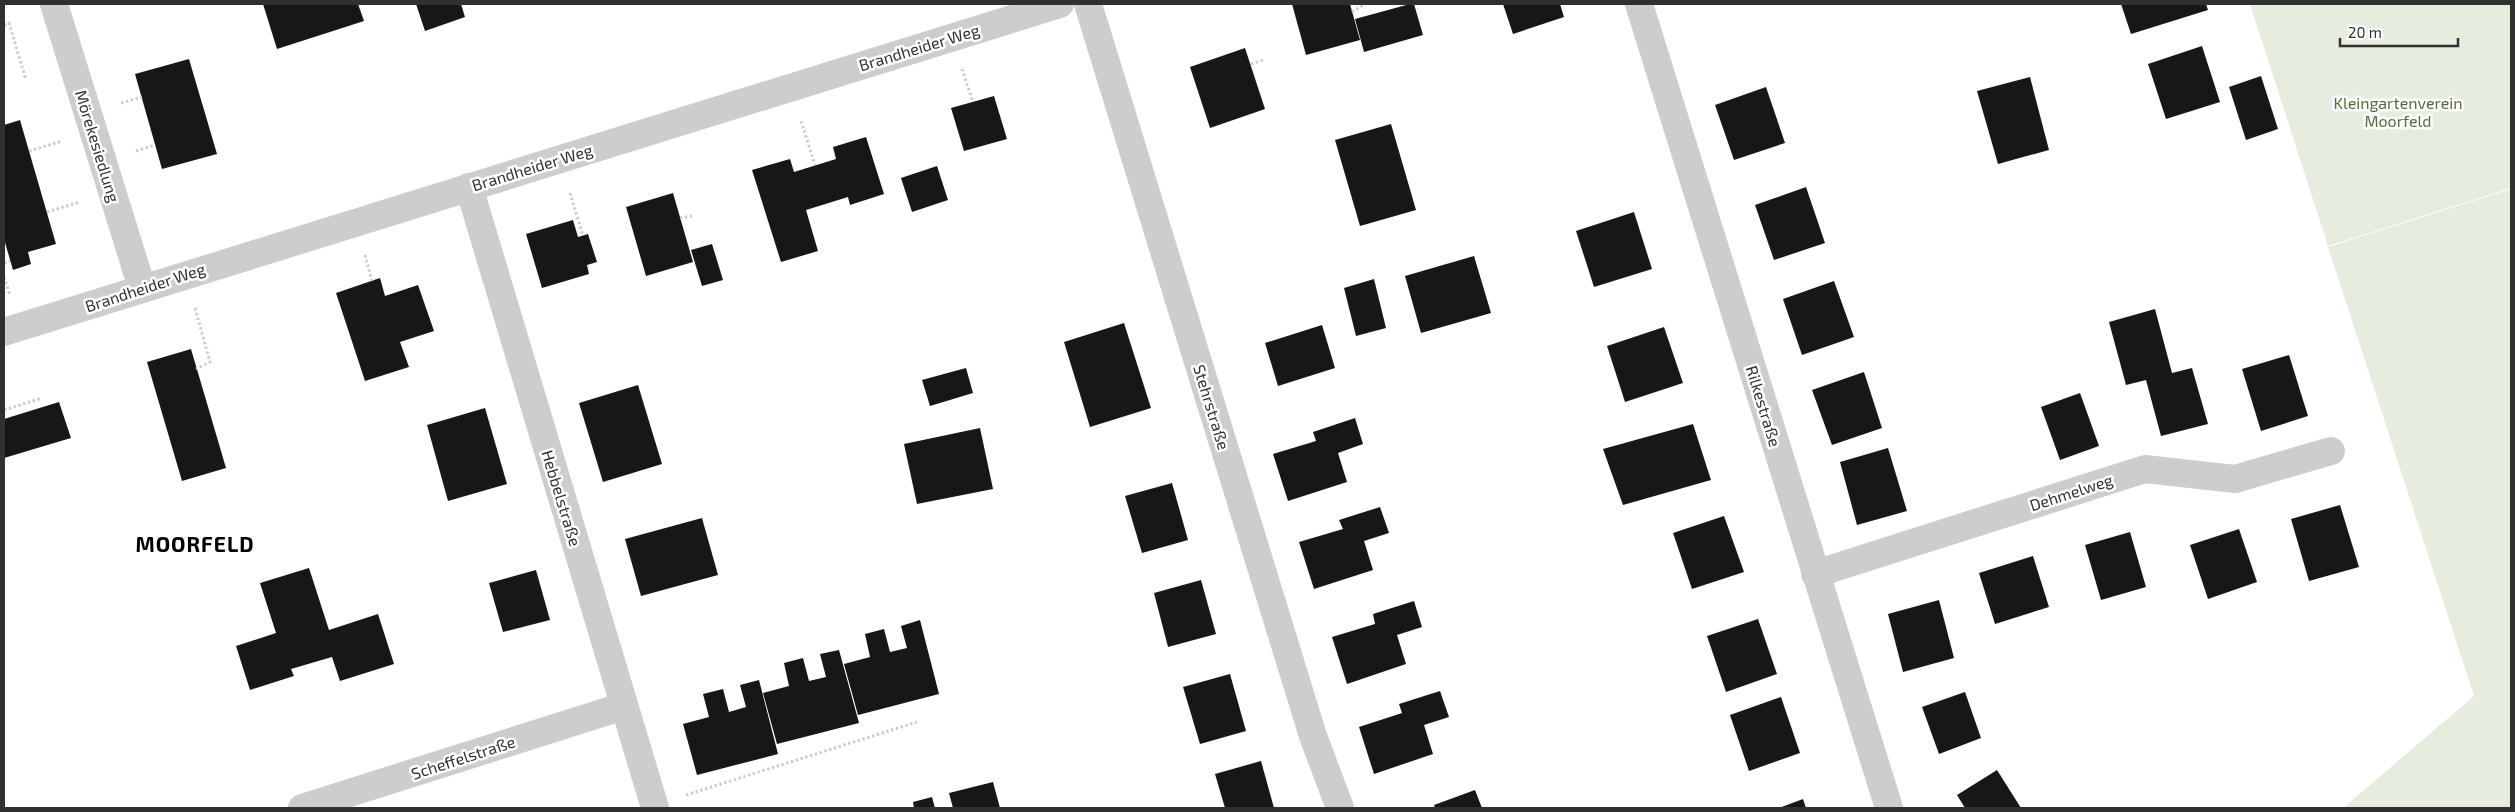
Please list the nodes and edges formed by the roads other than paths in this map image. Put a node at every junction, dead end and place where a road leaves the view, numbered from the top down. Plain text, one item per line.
1 (54, 4) edge
2 (1060, 4) edge
3 (1088, 4) edge
4 (1639, 4) edge
5 (469, 187) junction
6 (142, 288) junction
7 (4, 332) edge
8 (2331, 451) dead end
9 (1815, 574) junction
10 (624, 706) junction
11 (655, 807) edge
12 (302, 808) edge
13 (1340, 808) edge
14 (1889, 808) edge

1 - 6 street, Mörekesiedlung
2 - 5 street, Brandheider Weg
3 - 13 street, Stehrstraße
4 - 9 street, Rilkestraße
5 - 6 street, Brandheider Weg
5 - 10 street, Hebbelstraße
6 - 7 street, Brandheider Weg
8 - 9 street, Dehmelweg
9 - 14 street, Rilkestraße
10 - 11 street, Hebbelstraße
10 - 12 street, Scheffelstraße

